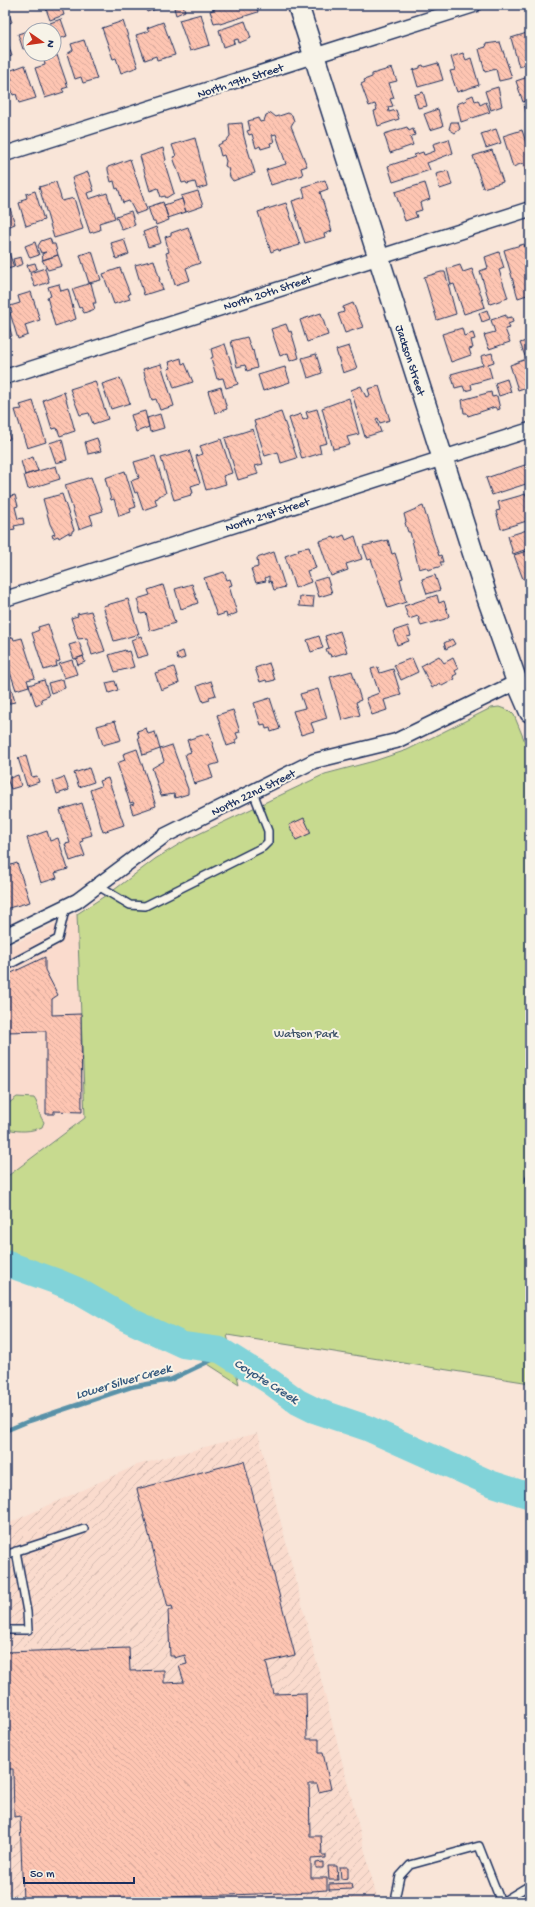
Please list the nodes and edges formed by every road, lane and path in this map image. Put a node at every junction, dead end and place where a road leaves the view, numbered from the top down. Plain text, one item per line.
1 (298, 5) edge
2 (474, 5) edge
3 (314, 56) junction
4 (5, 154) edge
5 (530, 209) edge
6 (378, 257) junction
7 (5, 377) edge
8 (530, 430) edge
9 (443, 458) junction
10 (5, 599) edge
11 (517, 682) junction
12 (530, 712) edge
13 (253, 792) junction
14 (98, 886) junction
15 (66, 906) junction
16 (5, 936) edge
17 (5, 967) edge
18 (84, 1529) dead end
19 (16, 1551) junction
20 (5, 1555) edge
21 (5, 1630) edge
22 (530, 1885) edge
23 (396, 1902) edge
24 (502, 1902) edge

1 - 3 street, Jackson Street
2 - 3 street, North 19th Street
3 - 4 street, North 19th Street
3 - 6 street, Jackson Street
5 - 6 street, North 20th Street
6 - 7 street, North 20th Street
6 - 9 street, Jackson Street
8 - 9 street, North 21st Street
9 - 10 street, North 21st Street
9 - 11 street, Jackson Street
11 - 12 street, Jackson Street
11 - 13 street, North 22nd Street
13 - 14 street, North 22nd Street
13 - 14 lane
14 - 15 street, North 22nd Street
15 - 16 street, North 22nd Street
15 - 17 lane
18 - 19 lane
19 - 20 lane
19 - 21 lane
22 - 24 lane
23 - 24 lane

